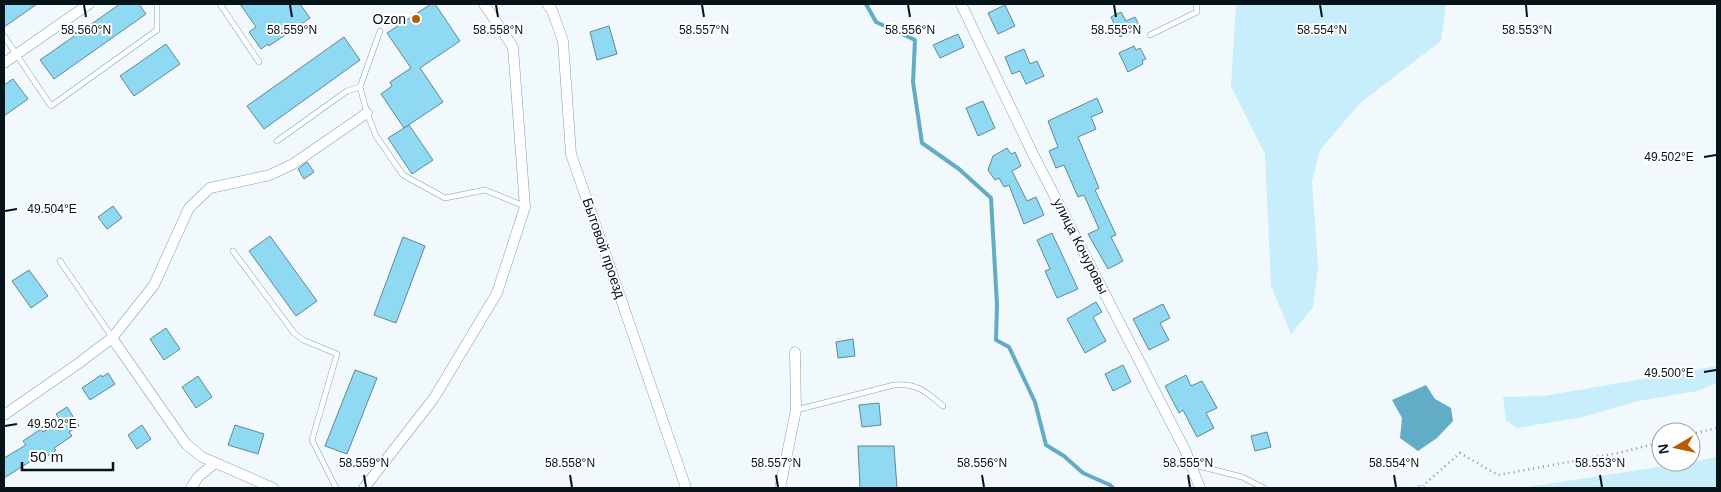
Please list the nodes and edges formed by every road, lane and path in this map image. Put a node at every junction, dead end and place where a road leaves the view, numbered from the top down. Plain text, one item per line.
1 (89, 4) edge
2 (157, 4) edge
3 (220, 4) edge
4 (484, 4) edge
5 (547, 4) edge
6 (961, 4) edge
7 (1196, 4) edge
8 (380, 31) dead end
9 (1150, 35) dead end
10 (4, 36) edge
11 (16, 54) junction
12 (259, 62) dead end
13 (4, 63) edge
14 (360, 87) junction
15 (367, 113) junction
16 (277, 141) dead end
17 (525, 207) junction
18 (233, 251) dead end
19 (60, 261) dead end
20 (112, 338) junction
21 (795, 352) dead end
22 (943, 406) dead end
23 (796, 410) junction
24 (4, 415) edge
25 (1717, 428) edge
26 (1701, 432) edge
27 (1651, 445) edge
28 (215, 463) junction
29 (1190, 464) junction
30 (191, 488) edge
31 (273, 488) edge
32 (336, 488) edge
33 (364, 488) edge
34 (686, 488) edge
35 (780, 488) edge
36 (1200, 488) edge
37 (1264, 488) edge
38 (1421, 488) edge

1 - 11 street
2 - 11 lane
3 - 12 lane
4 - 17 street
5 - 34 street, Бытовой проезд
6 - 29 street, улица Кочуровы
7 - 9 lane
8 - 14 lane
10 - 11 lane
11 - 13 street
14 - 15 lane
14 - 16 lane
15 - 17 lane
15 - 20 street
17 - 33 street
18 - 32 lane
19 - 20 lane
20 - 24 street
20 - 28 street
21 - 23 street
22 - 23 lane
23 - 35 street
25 - 26 path
27 - 38 path
28 - 30 street
28 - 31 street
29 - 36 street, улица Кочуровы
29 - 37 lane

